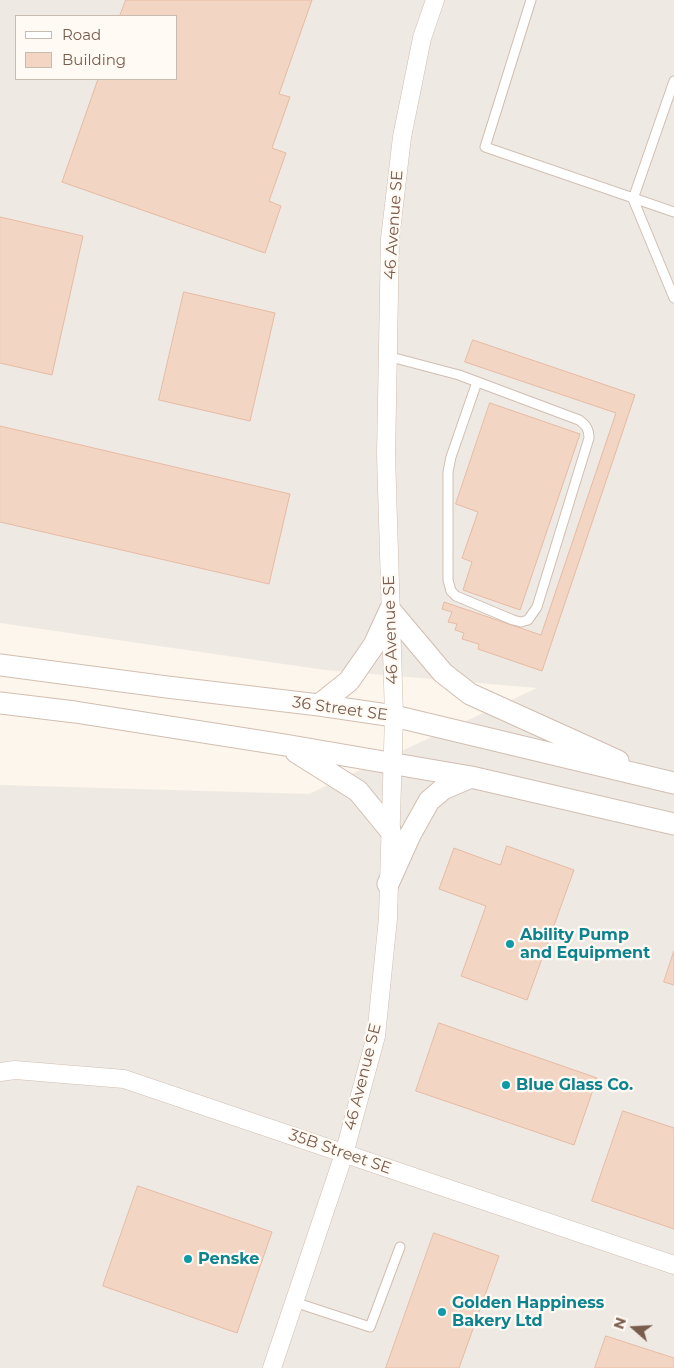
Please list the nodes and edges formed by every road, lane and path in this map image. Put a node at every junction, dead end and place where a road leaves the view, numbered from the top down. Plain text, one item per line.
1 (435, 0) edge
2 (531, 0) edge
3 (674, 82) edge
4 (633, 199) junction
5 (674, 212) edge
6 (674, 298) edge
7 (388, 356) junction
8 (477, 382) junction
9 (390, 610) junction
10 (0, 665) edge
11 (0, 703) edge
12 (319, 705) junction
13 (394, 716) junction
14 (285, 745) junction
15 (392, 764) junction
16 (471, 777) junction
17 (648, 777) junction
18 (674, 784) edge
19 (674, 824) edge
20 (390, 830) junction
21 (388, 884) junction
22 (0, 1072) edge
23 (344, 1154) junction
24 (400, 1247) dead end
25 (674, 1265) edge
26 (294, 1302) junction
27 (272, 1368) edge

1 - 7 street, 46 Avenue SE
2 - 4 lane
3 - 4 lane
4 - 5 lane
4 - 6 lane
7 - 8 lane
7 - 9 street, 46 Avenue SE
8 - 8 lane
9 - 12 street
9 - 13 street, 46 Avenue SE
9 - 17 street
10 - 12 street, 36 Street SE
11 - 14 street
12 - 13 street, 36 Street SE
13 - 15 street, 46 Avenue SE
13 - 17 street, 36 Street SE
14 - 15 street
14 - 20 street
15 - 16 street
15 - 20 street, 46 Avenue SE
16 - 19 street
16 - 21 street
17 - 18 street, 36 Street SE
20 - 21 street, 46 Avenue SE
21 - 23 street, 46 Avenue SE
22 - 23 street, 35B Street SE
23 - 25 street, 35B Street SE
23 - 26 street, 46 Avenue SE
24 - 26 lane
26 - 27 street, 46 Avenue SE

